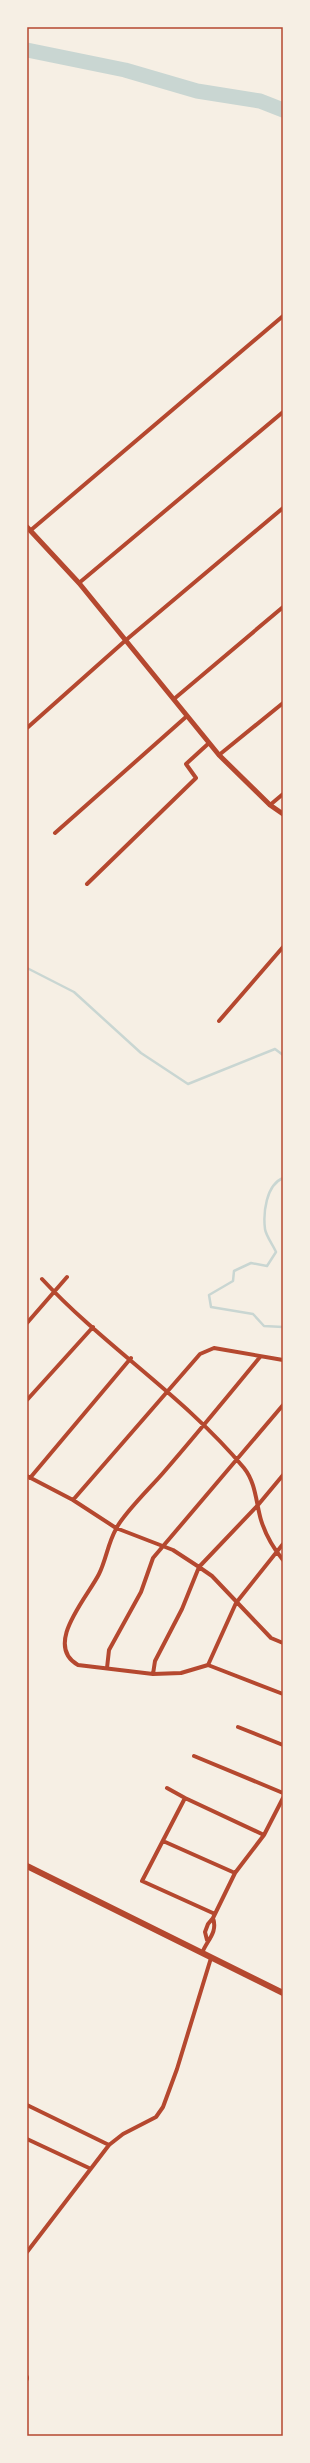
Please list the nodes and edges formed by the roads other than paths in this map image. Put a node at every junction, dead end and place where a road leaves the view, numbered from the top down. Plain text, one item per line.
1 (283, 316) edge
2 (283, 412) edge
3 (283, 508) edge
4 (29, 529) edge
5 (79, 583) junction
6 (283, 607) edge
7 (126, 640) junction
8 (174, 699) junction
9 (283, 703) edge
10 (187, 716) junction
11 (27, 728) edge
12 (209, 743) junction
13 (219, 755) junction
14 (283, 794) edge
15 (270, 805) junction
16 (283, 814) edge
17 (55, 833) dead end
18 (87, 884) dead end
19 (283, 947) edge
20 (219, 1021) dead end
21 (67, 1277) dead end
22 (42, 1279) dead end
23 (54, 1292) junction
24 (27, 1323) edge
25 (92, 1327) junction
26 (260, 1357) junction
27 (130, 1358) junction
28 (283, 1360) edge
29 (169, 1392) junction
30 (27, 1400) edge
31 (283, 1405) edge
32 (205, 1425) junction
33 (236, 1459) junction
34 (283, 1475) edge
35 (29, 1477) edge
36 (73, 1500) junction
37 (258, 1505) junction
38 (116, 1528) junction
39 (283, 1544) edge
40 (162, 1546) junction
41 (277, 1552) junction
42 (283, 1560) edge
43 (199, 1567) junction
44 (236, 1603) junction
45 (283, 1643) edge
46 (208, 1665) junction
47 (107, 1668) junction
48 (153, 1674) junction
49 (283, 1694) edge
50 (238, 1727) dead end
51 (283, 1745) edge
52 (194, 1756) dead end
53 (167, 1788) dead end
54 (283, 1793) edge
55 (185, 1798) junction
56 (283, 1798) edge
57 (264, 1835) junction
58 (164, 1841) junction
59 (27, 1866) edge
60 (235, 1873) junction
61 (214, 1916) junction
62 (207, 1940) junction
63 (202, 1954) junction
64 (211, 1958) junction
65 (283, 1993) edge
66 (27, 2105) edge
67 (27, 2139) edge
68 (109, 2145) junction
69 (89, 2168) junction
70 (27, 2252) edge

1 - 4 street
2 - 5 street
3 - 7 street
4 - 5 street
5 - 7 street
6 - 8 street
7 - 8 street
7 - 11 street
8 - 10 street
9 - 13 street
10 - 12 street
10 - 17 street
12 - 13 street
12 - 18 street
13 - 15 street
14 - 15 street
15 - 16 street
19 - 20 street
21 - 23 street
22 - 23 street
23 - 24 street
23 - 25 street
25 - 27 street
25 - 30 street
26 - 28 street
26 - 29 street
26 - 32 street
27 - 29 street
27 - 35 street
29 - 32 street
29 - 36 street
31 - 33 street
32 - 33 street
32 - 38 street
33 - 37 street
33 - 40 street
34 - 37 street
35 - 36 street
36 - 38 street
37 - 41 street
37 - 43 street
38 - 40 street
38 - 47 street
39 - 41 street
40 - 43 street
40 - 47 street
41 - 42 street
41 - 44 street
43 - 44 street
43 - 48 street
44 - 45 street
44 - 46 street
46 - 48 street
46 - 49 street
47 - 48 street
50 - 51 street
52 - 54 street
53 - 55 street
55 - 57 street
55 - 58 street
56 - 57 street
57 - 60 street
58 - 60 street
58 - 61 street
59 - 63 main road
60 - 61 street
61 - 62 street
61 - 62 street
62 - 63 street
63 - 64 main road
64 - 65 main road
64 - 68 street
66 - 68 street
67 - 69 street
68 - 69 street
69 - 70 street

